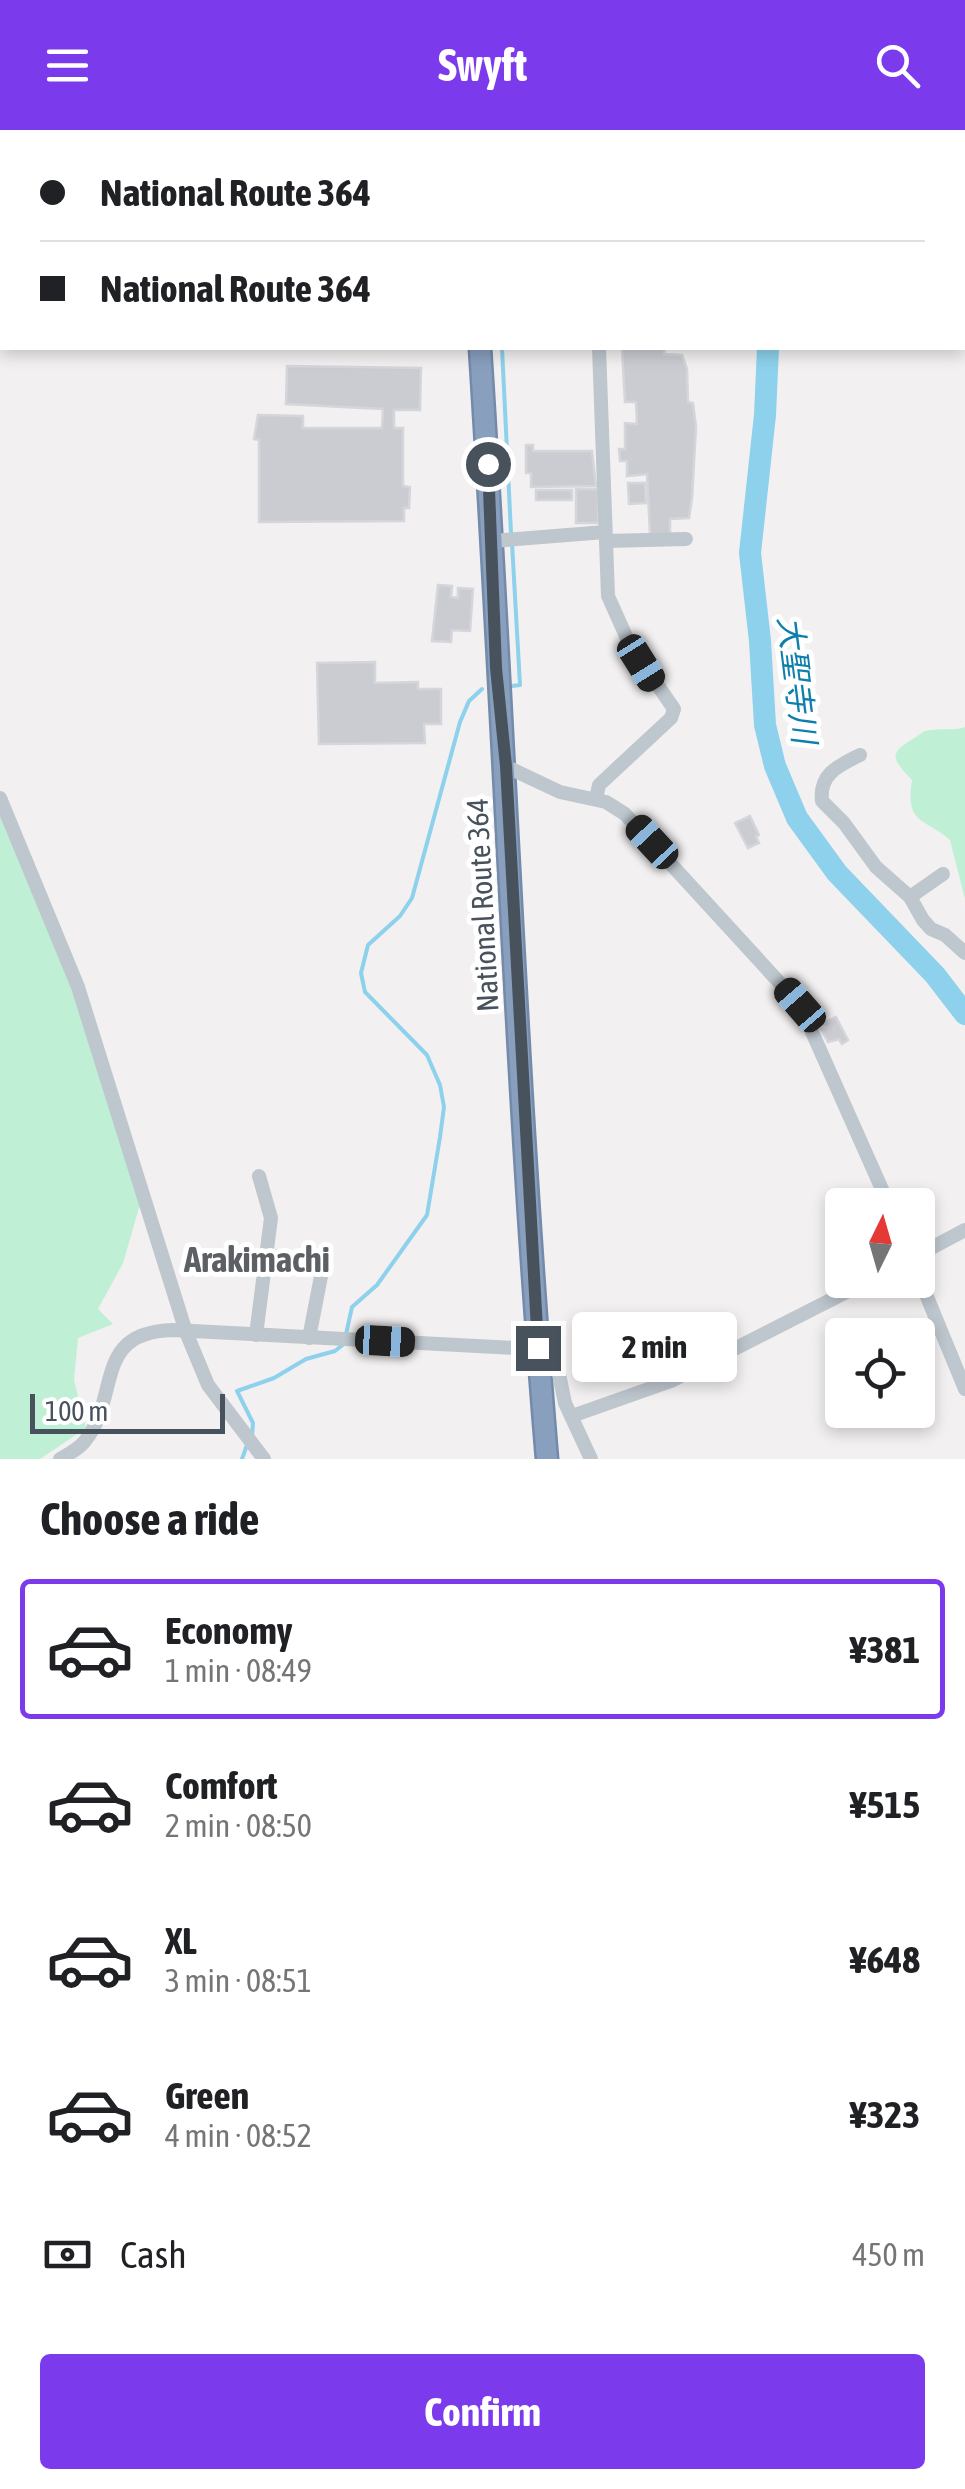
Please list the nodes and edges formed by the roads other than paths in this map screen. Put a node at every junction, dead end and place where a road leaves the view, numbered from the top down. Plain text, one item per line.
1 (480, 350) edge
2 (599, 350) edge
3 (605, 537) junction
4 (686, 539) dead end
5 (493, 541) junction
6 (860, 755) dead end
7 (506, 766) junction
8 (0, 798) edge
9 (596, 799) junction
10 (942, 874) dead end
11 (910, 897) junction
12 (965, 954) edge
13 (259, 1176) dead end
14 (881, 1188) edge
15 (965, 1230) edge
16 (935, 1247) edge
17 (266, 1255) junction
18 (835, 1298) edge
19 (928, 1298) edge
20 (186, 1332) junction
21 (256, 1335) junction
22 (309, 1338) junction
23 (538, 1348) junction
24 (965, 1388) edge
25 (572, 1416) junction
26 (60, 1459) edge
27 (264, 1459) edge
28 (547, 1459) edge
29 (591, 1459) edge

1 - 5 highway, National Route 364
2 - 3 street
3 - 4 street
3 - 5 street
3 - 9 street
5 - 7 highway, National Route 364
6 - 11 street
7 - 9 street
7 - 23 highway, National Route 364
8 - 20 street
9 - 14 street
10 - 11 street
11 - 12 street
13 - 17 street
15 - 16 street
17 - 21 street
17 - 22 street
18 - 25 street
19 - 24 street
20 - 21 street
20 - 26 street
20 - 27 street
21 - 22 street
22 - 23 street
23 - 25 street
23 - 28 highway, National Route 364
25 - 29 street

